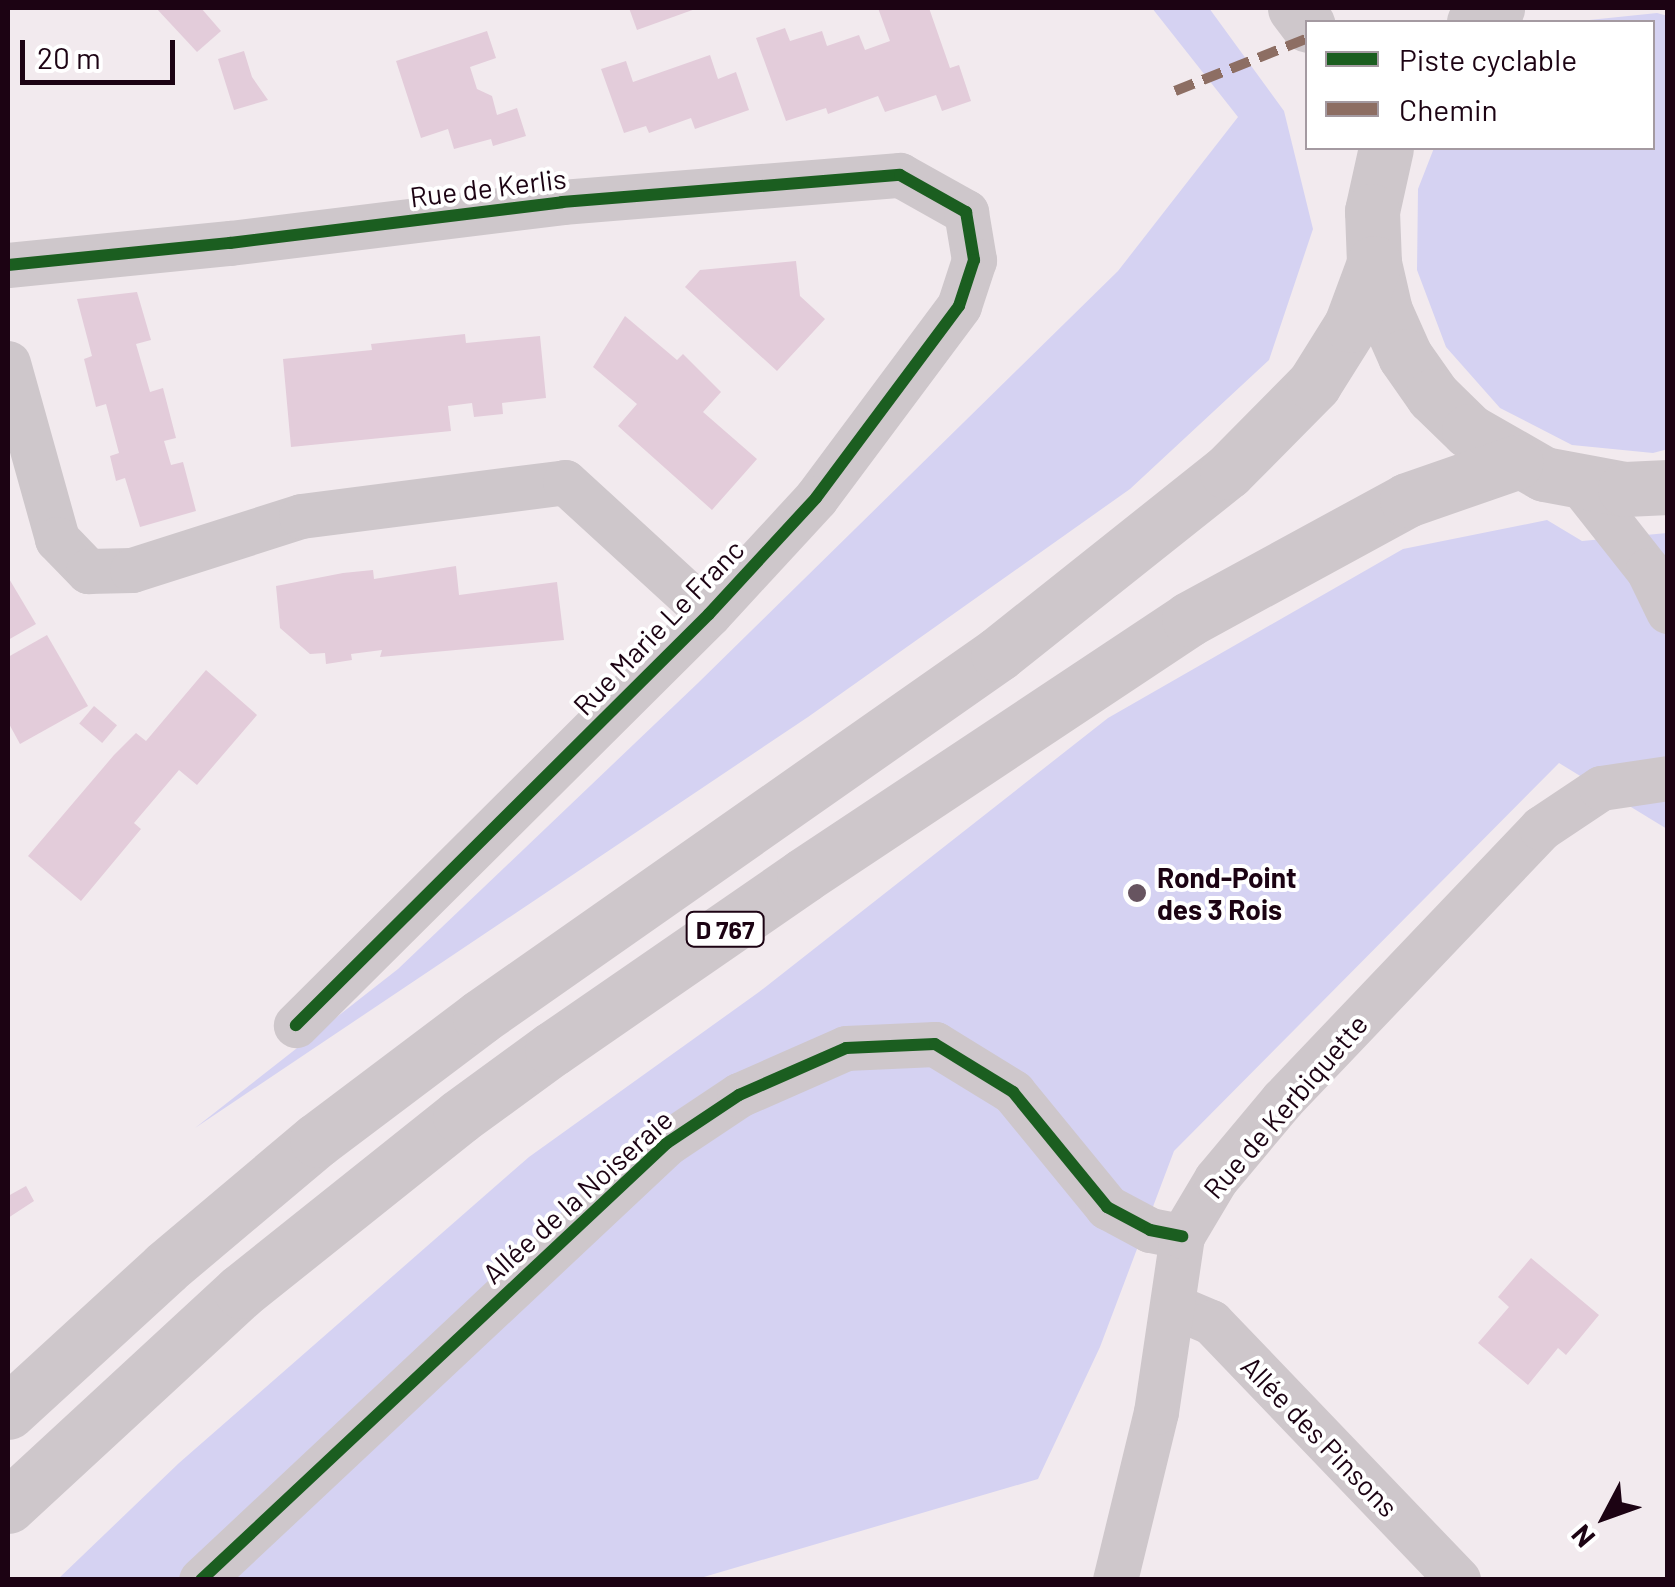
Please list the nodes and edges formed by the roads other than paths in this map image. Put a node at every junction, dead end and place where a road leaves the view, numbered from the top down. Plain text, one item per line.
1 (1380, 152) edge
2 (966, 212) joint
3 (1374, 263) junction
4 (8, 265) edge
5 (8, 362) edge
6 (1516, 462) junction
7 (1580, 484) junction
8 (1668, 487) edge
9 (1668, 611) edge
10 (709, 614) junction
11 (1668, 778) edge
12 (296, 1025) dead end
13 (1182, 1236) junction
14 (1173, 1306) junction
15 (8, 1412) edge
16 (8, 1506) edge
17 (200, 1580) edge
18 (1115, 1580) edge
19 (1458, 1580) edge

1 - 3 main road
2 - 4 street, Rue de Kerlis
2 - 10 street, Rue Marie Le Franc
3 - 6 main road
3 - 15 main road, D 767
5 - 10 street
6 - 7 main road
6 - 16 main road, D 767
7 - 8 main road
7 - 9 street
10 - 12 street, Rue Marie Le Franc
11 - 13 street, Rue de Kerbiquette
13 - 14 street, Rue de Kerbiquette
13 - 17 street, Allée de la Noiseraie
14 - 18 street, Rue de Kerbiquette
14 - 19 street, Allée des Pinsons

